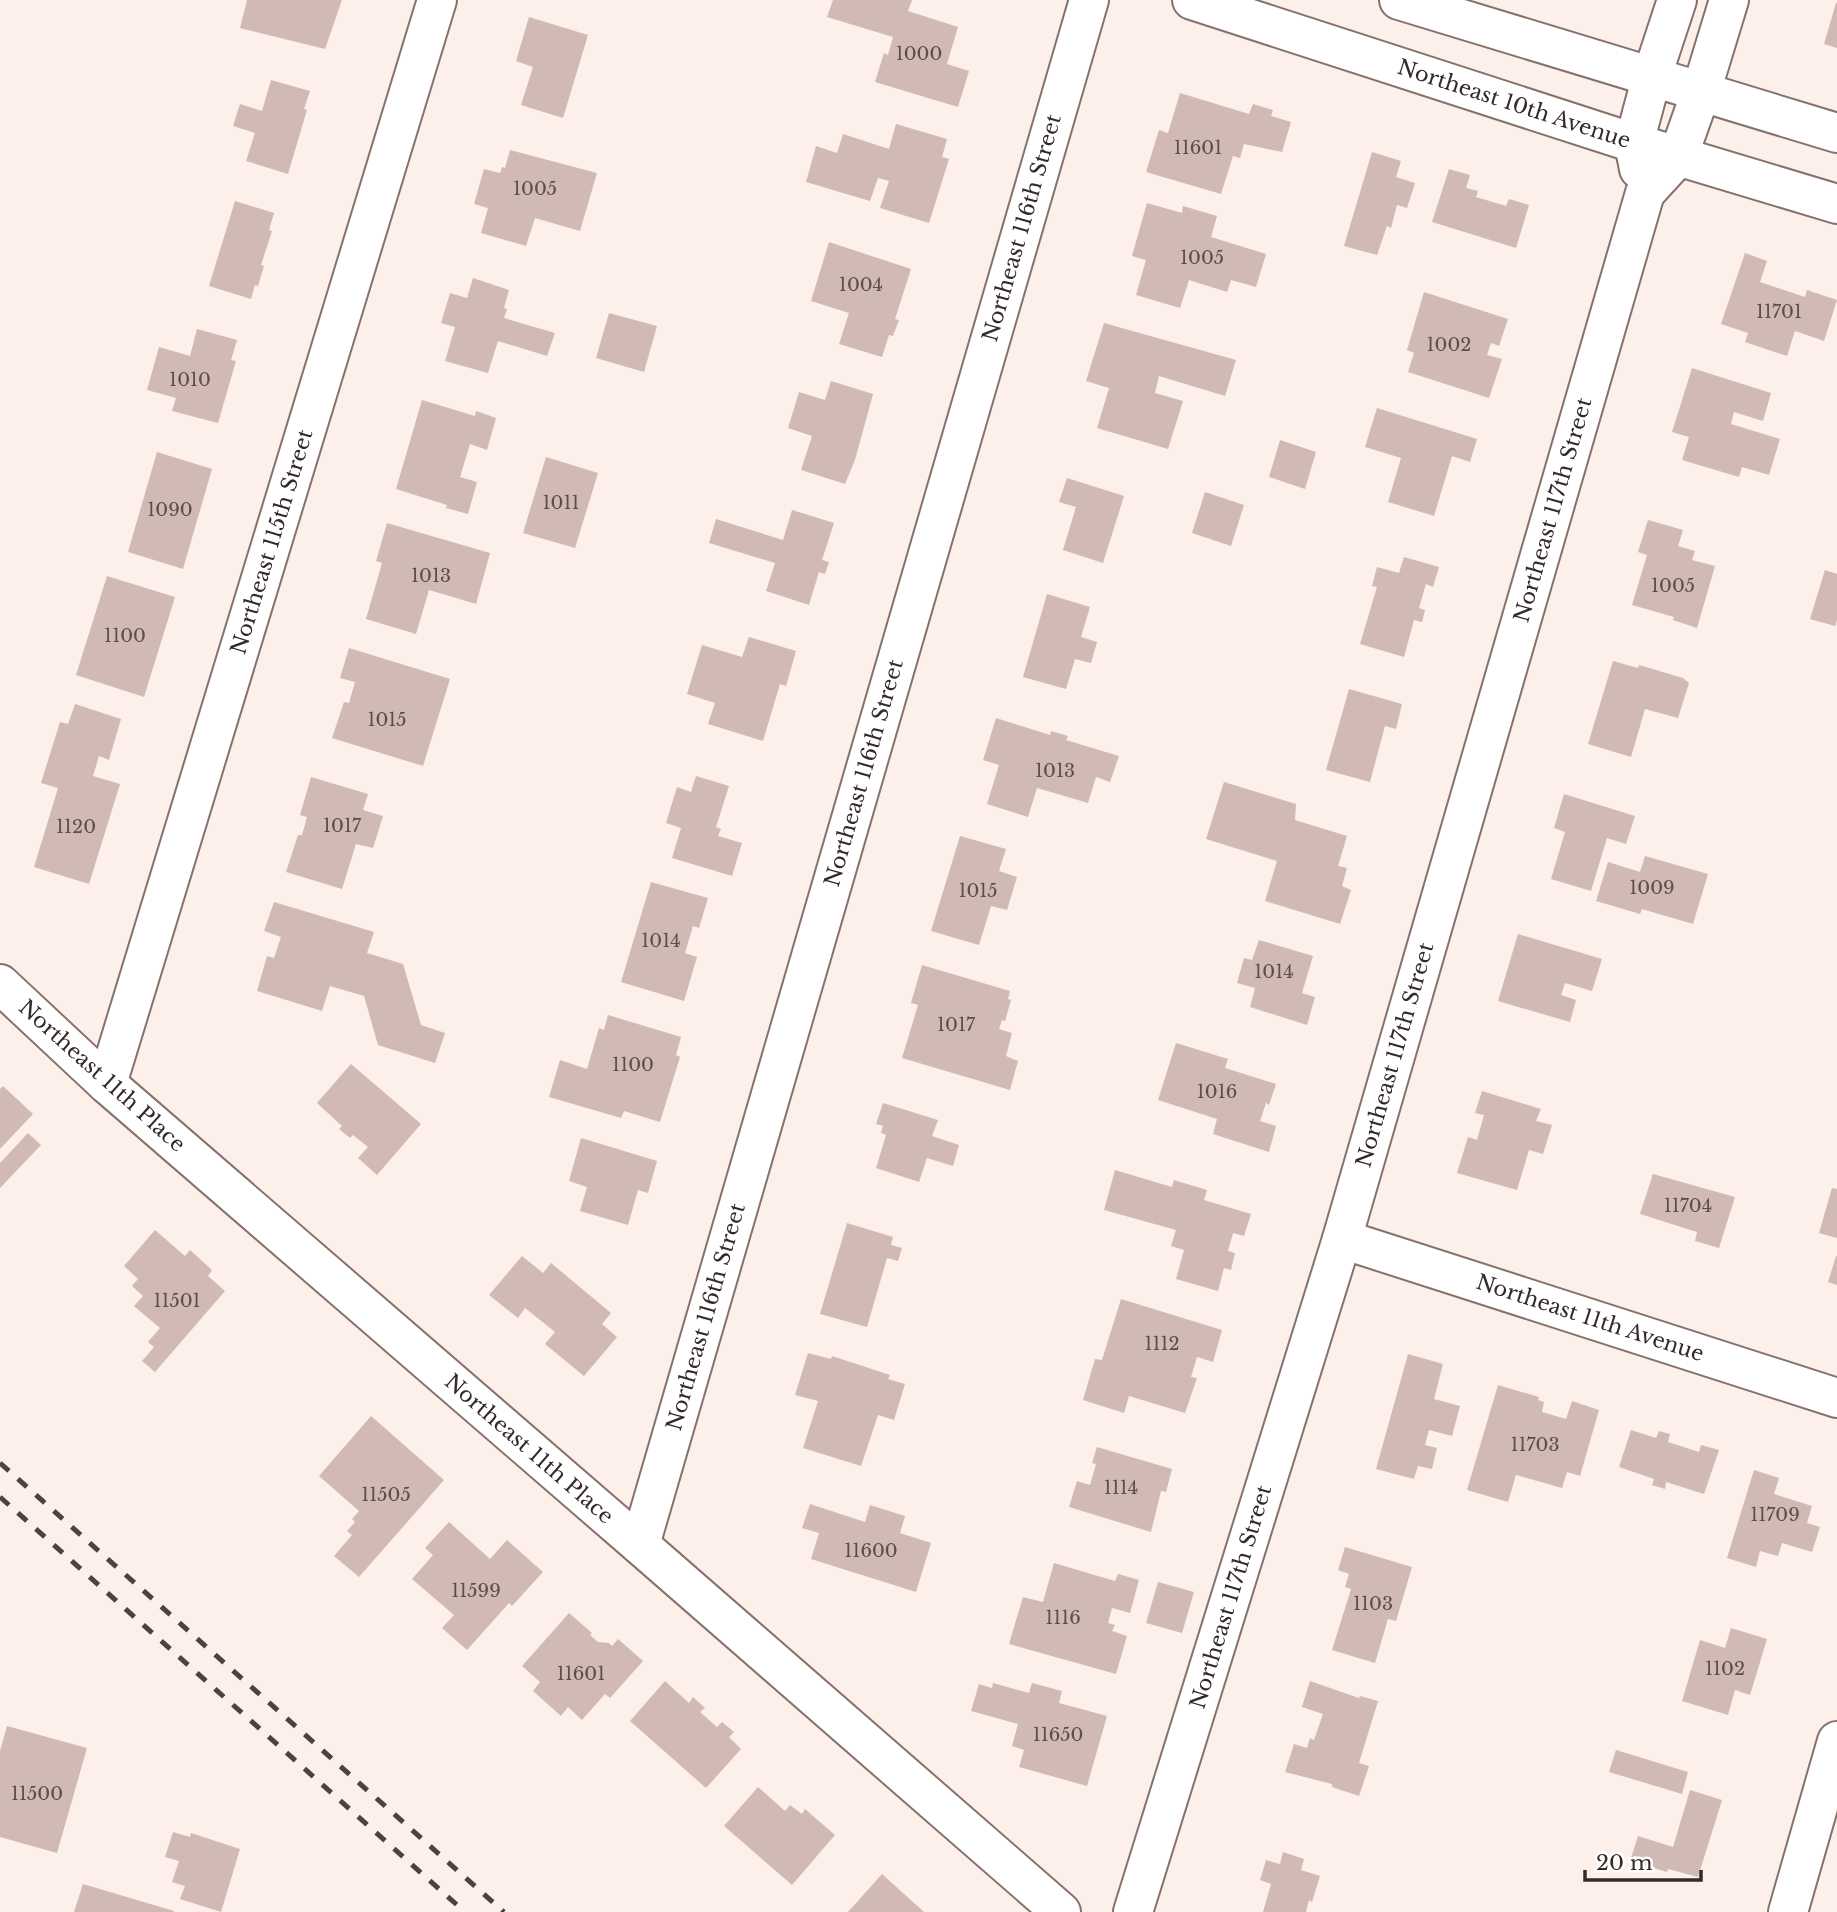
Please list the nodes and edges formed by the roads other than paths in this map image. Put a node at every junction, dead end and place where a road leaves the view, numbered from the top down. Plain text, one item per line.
1 (437, 0) edge
2 (1089, 0) edge
3 (1192, 0) edge
4 (1399, 0) edge
5 (1677, 0) edge
6 (1729, 0) edge
7 (1652, 76) junction
8 (1701, 92) junction
9 (1837, 133) edge
10 (1633, 143) junction
11 (1678, 157) junction
12 (1645, 193) junction
13 (1837, 204) edge
14 (0, 984) edge
15 (107, 1084) junction
16 (1342, 1239) junction
17 (1837, 1398) edge
18 (640, 1545) junction
19 (1837, 1741) edge
20 (1060, 1912) edge
21 (1133, 1912) edge
22 (1788, 1912) edge

1 - 15 street, Northeast 115th Street
2 - 18 street, Northeast 116th Street
3 - 10 street, Northeast 10th Avenue
4 - 7 street
5 - 7 street, Northeast 117th Street
6 - 8 street, Northeast 117th Street
7 - 8 street
7 - 10 street, Northeast 117th Street
8 - 9 street
8 - 11 street, Northeast 117th Street
10 - 11 street, Northeast 10th Avenue
10 - 12 street, Northeast 117th Street
11 - 12 street, Northeast 117th Street
11 - 13 street, Northeast 10th Avenue
12 - 16 street, Northeast 117th Street
14 - 15 street, Northeast 11th Place
15 - 18 street, Northeast 11th Place
16 - 17 street, Northeast 11th Avenue
16 - 21 street, Northeast 117th Street
18 - 20 street, Northeast 11th Place
19 - 22 street

